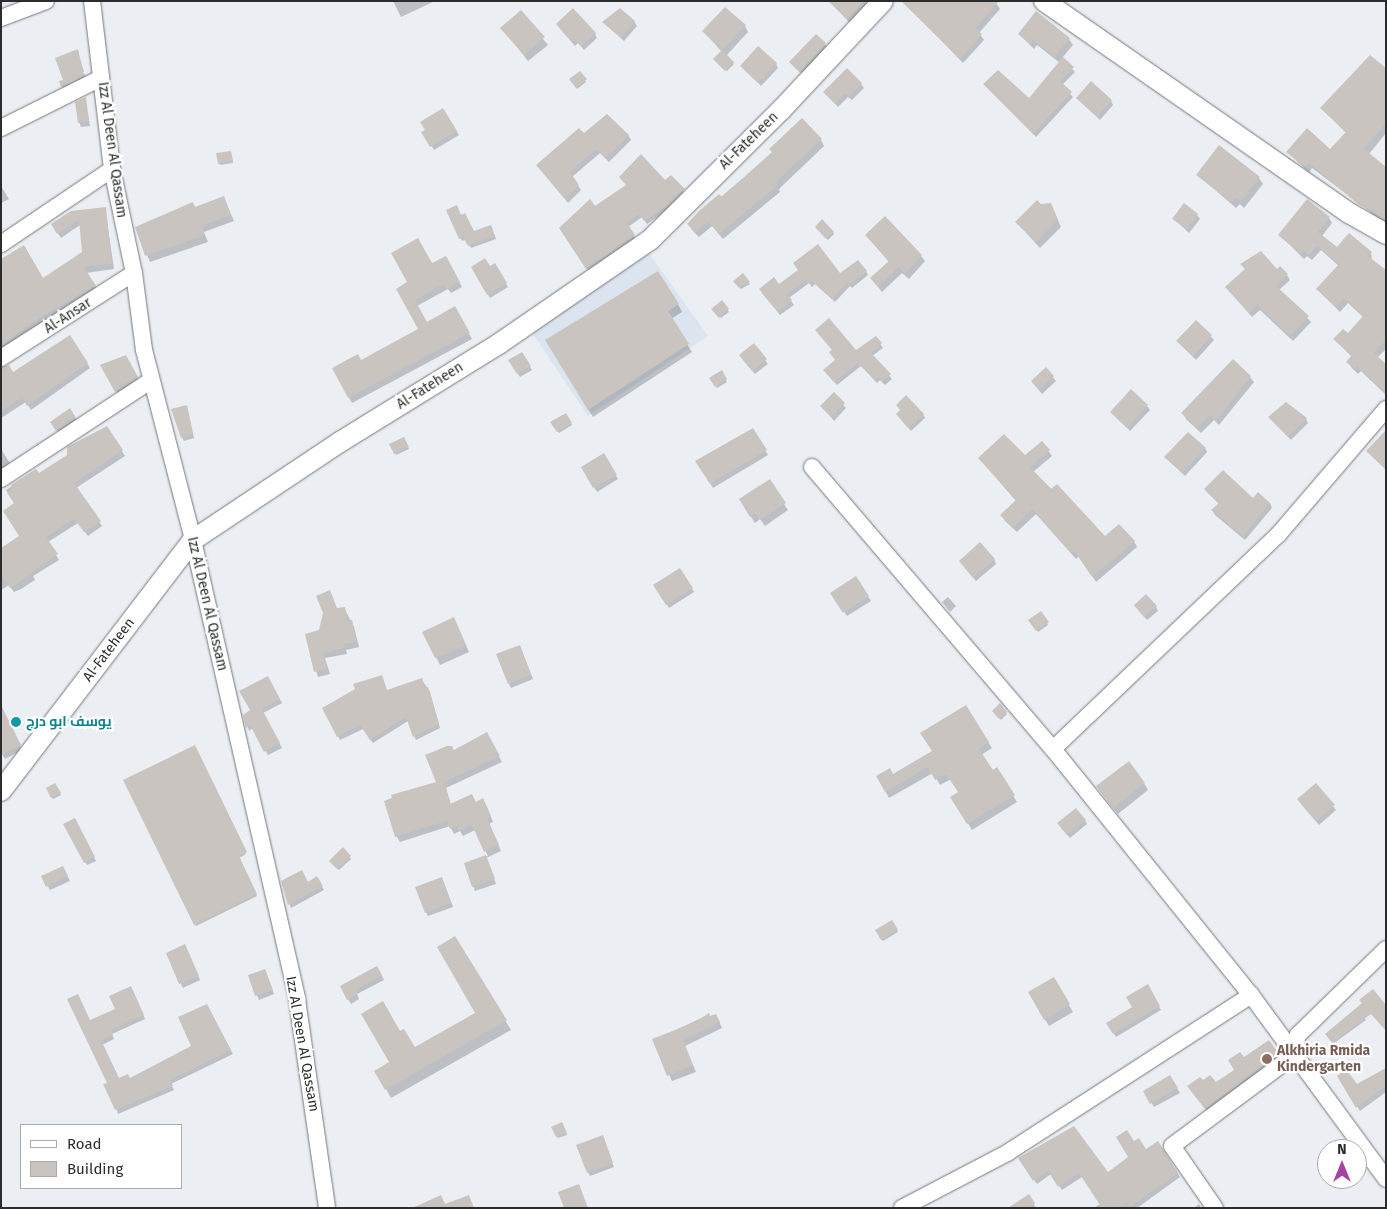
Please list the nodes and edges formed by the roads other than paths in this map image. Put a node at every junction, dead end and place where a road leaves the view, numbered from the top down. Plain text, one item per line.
1 (46, 1) edge
2 (92, 1) edge
3 (883, 1) edge
4 (1044, 1) edge
5 (1, 18) edge
6 (101, 78) junction
7 (1, 128) edge
8 (112, 170) junction
9 (1386, 234) edge
10 (1, 244) edge
11 (134, 273) junction
12 (1, 358) edge
13 (150, 381) junction
14 (1386, 409) edge
15 (812, 467) dead end
16 (1, 479) edge
17 (193, 540) junction
18 (1053, 749) junction
19 (1, 791) edge
20 (1386, 949) edge
21 (1251, 995) junction
22 (1293, 1056) junction
23 (1386, 1179) edge
24 (327, 1208) edge
25 (902, 1208) edge
26 (1215, 1208) edge

1 - 5 street
2 - 6 street, Izz Al Deen Al Qassam
3 - 17 street, Al-Fateheen
4 - 9 street
6 - 7 street
6 - 8 street, Izz Al Deen Al Qassam
8 - 10 street
8 - 11 street, Izz Al Deen Al Qassam
11 - 12 street, Al-Ansar
11 - 13 street, Izz Al Deen Al Qassam
13 - 16 street
13 - 17 street, Izz Al Deen Al Qassam
14 - 18 street
15 - 18 street
17 - 19 street, Al-Fateheen
17 - 24 street, Izz Al Deen Al Qassam
18 - 21 street
20 - 22 street
21 - 22 street
21 - 25 street
22 - 23 street
22 - 26 street

